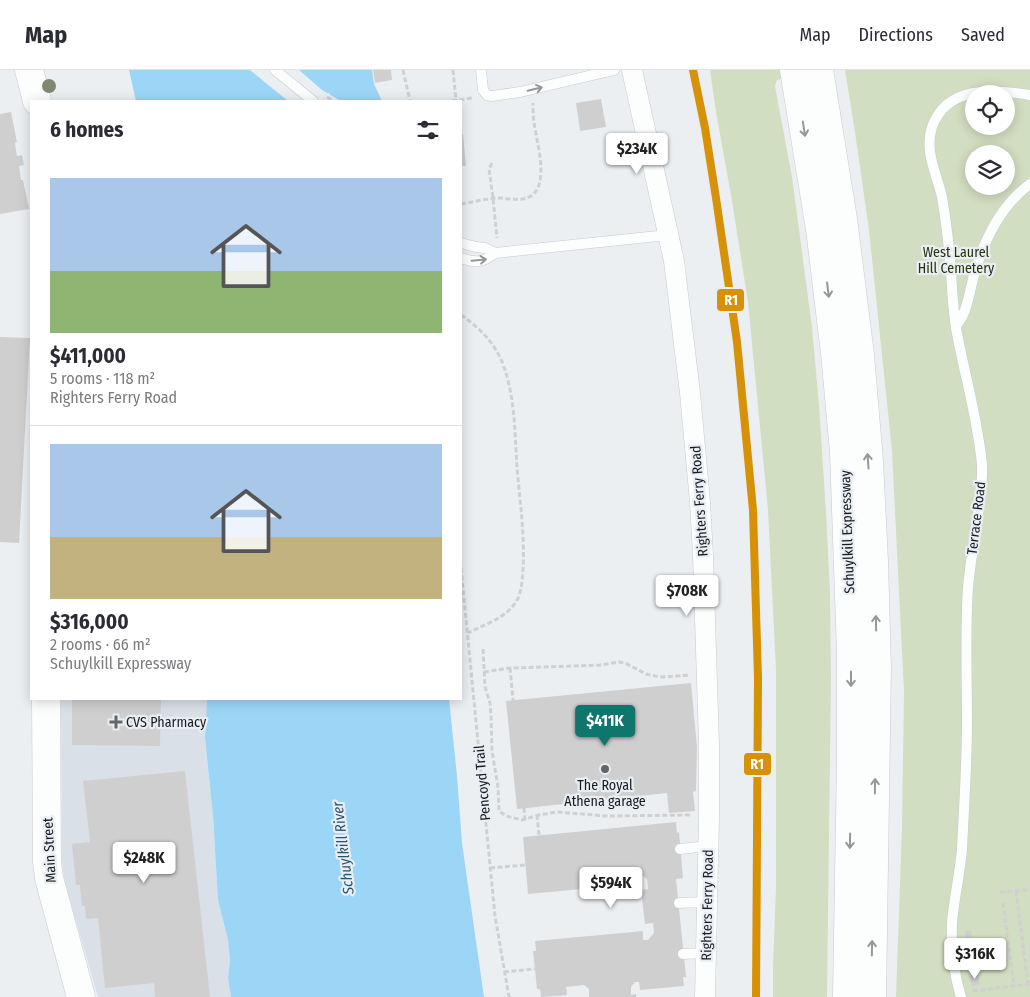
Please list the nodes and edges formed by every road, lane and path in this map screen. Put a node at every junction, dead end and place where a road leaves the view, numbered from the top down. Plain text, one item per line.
1 (29, 70) edge
2 (275, 70) edge
3 (403, 70) edge
4 (453, 70) edge
5 (481, 70) edge
6 (614, 70) edge
7 (632, 70) edge
8 (807, 74) edge
9 (1030, 95) edge
10 (472, 98) dead end
11 (36, 100) edge
12 (312, 100) edge
13 (410, 100) edge
14 (454, 100) edge
15 (460, 100) edge
16 (533, 102) dead end
17 (492, 163) dead end
18 (1030, 184) edge
19 (493, 198) junction
20 (462, 204) edge
21 (496, 223) dead end
22 (668, 235) junction
23 (462, 243) edge
24 (495, 253) junction
25 (462, 258) edge
26 (462, 316) edge
27 (956, 326) junction
28 (462, 577) edge
29 (468, 633) junction
30 (483, 649) dead end
31 (510, 668) junction
32 (484, 672) junction
33 (706, 674) junction
34 (46, 700) edge
35 (513, 700) dead end
36 (524, 808) dead end
37 (537, 815) junction
38 (708, 817) junction
39 (525, 820) junction
40 (539, 835) dead end
41 (708, 846) junction
42 (680, 849) dead end
43 (525, 865) dead end
44 (490, 868) junction
45 (1030, 890) edge
46 (1016, 891) junction
47 (1000, 892) dead end
48 (707, 902) junction
49 (1003, 903) dead end
50 (679, 904) dead end
51 (706, 952) junction
52 (684, 954) dead end
53 (535, 969) dead end
54 (504, 972) junction
55 (1029, 984) edge
56 (1014, 986) junction
57 (965, 994) edge
58 (81, 997) edge
59 (509, 997) edge
60 (704, 997) edge
61 (847, 997) edge
62 (872, 997) edge

1 - 11 main road
2 - 12 lane
3 - 13 path
4 - 14 path
5 -> 6 lane
7 - 22 street, Righters Ferry Road
8 -> 61 main road, Schuylkill Expressway
62 -> 8 main road, Schuylkill Expressway
9 - 27 lane, Terrace Road
10 - 15 path
16 - 19 path
17 - 19 path
18 - 27 lane
19 - 20 path
19 - 21 path
22 - 24 lane
22 - 33 street, Righters Ferry Road
23 - 24 lane
25 -> 24 lane
26 - 29 path
27 - 57 lane, Terrace Road
28 - 29 path, Pencoyd Trail
29 - 44 path, Pencoyd Trail
30 - 32 path
31 - 32 path
31 - 33 path
31 - 35 path
32 - 39 path
33 - 38 street, Righters Ferry Road
34 - 58 main road, Main Street
36 - 39 path
37 - 38 path
37 - 39 path
37 - 40 path
38 - 41 street, Righters Ferry Road
41 - 42 lane
41 - 48 street, Righters Ferry Road
43 - 44 path
44 - 54 path, Pencoyd Trail
45 - 46 path
46 - 47 path
46 - 55 path
48 - 50 lane
48 - 51 street, Righters Ferry Road
49 - 56 path
51 - 52 lane
51 - 60 street, Righters Ferry Road
53 - 54 path
54 - 59 path, Pencoyd Trail
55 - 56 path
56 - 57 path

